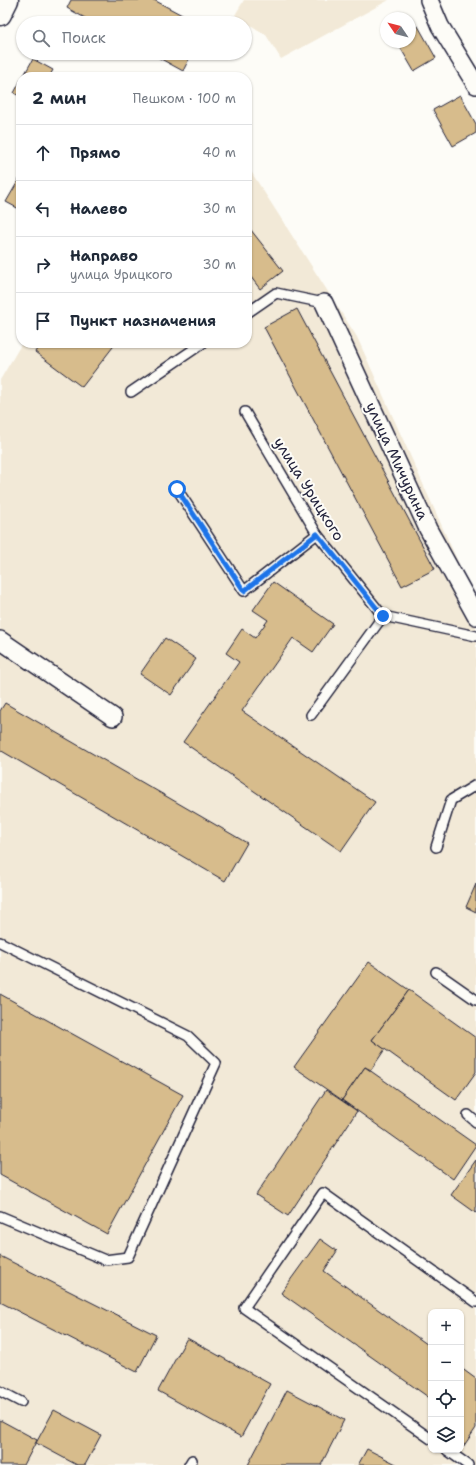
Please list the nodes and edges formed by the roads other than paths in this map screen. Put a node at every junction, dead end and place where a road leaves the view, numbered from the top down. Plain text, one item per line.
1 (7, 0) edge
2 (429, 0) edge
3 (0, 14) edge
4 (476, 85) edge
5 (324, 303) joint
6 (252, 310) edge
7 (196, 348) edge
8 (131, 392) dead end
9 (245, 412) dead end
10 (177, 489) dead end
11 (317, 534) junction
12 (383, 616) junction
13 (476, 616) edge
14 (476, 636) edge
15 (0, 640) edge
16 (311, 715) dead end
17 (113, 717) dead end
18 (476, 785) edge
19 (436, 847) dead end
20 (0, 942) edge
21 (436, 972) dead end
22 (476, 1000) edge
23 (468, 1115) dead end
24 (476, 1122) edge
25 (0, 1216) edge
26 (476, 1302) edge
27 (0, 1392) edge
28 (20, 1402) dead end
29 (428, 1437) edge
30 (451, 1453) edge
31 (468, 1465) edge

1 - 3 main road
2 - 4 street
5 - 6 lane
5 - 13 street, улица Мичурина
7 - 8 lane
9 - 11 lane, улица Урицкого
10 - 11 lane
11 - 12 lane, улица Урицкого
12 - 14 lane
12 - 16 lane
15 - 17 street
18 - 19 lane
20 - 25 lane
21 - 22 lane
23 - 24 lane
26 - 29 lane
27 - 28 lane
30 - 31 lane

